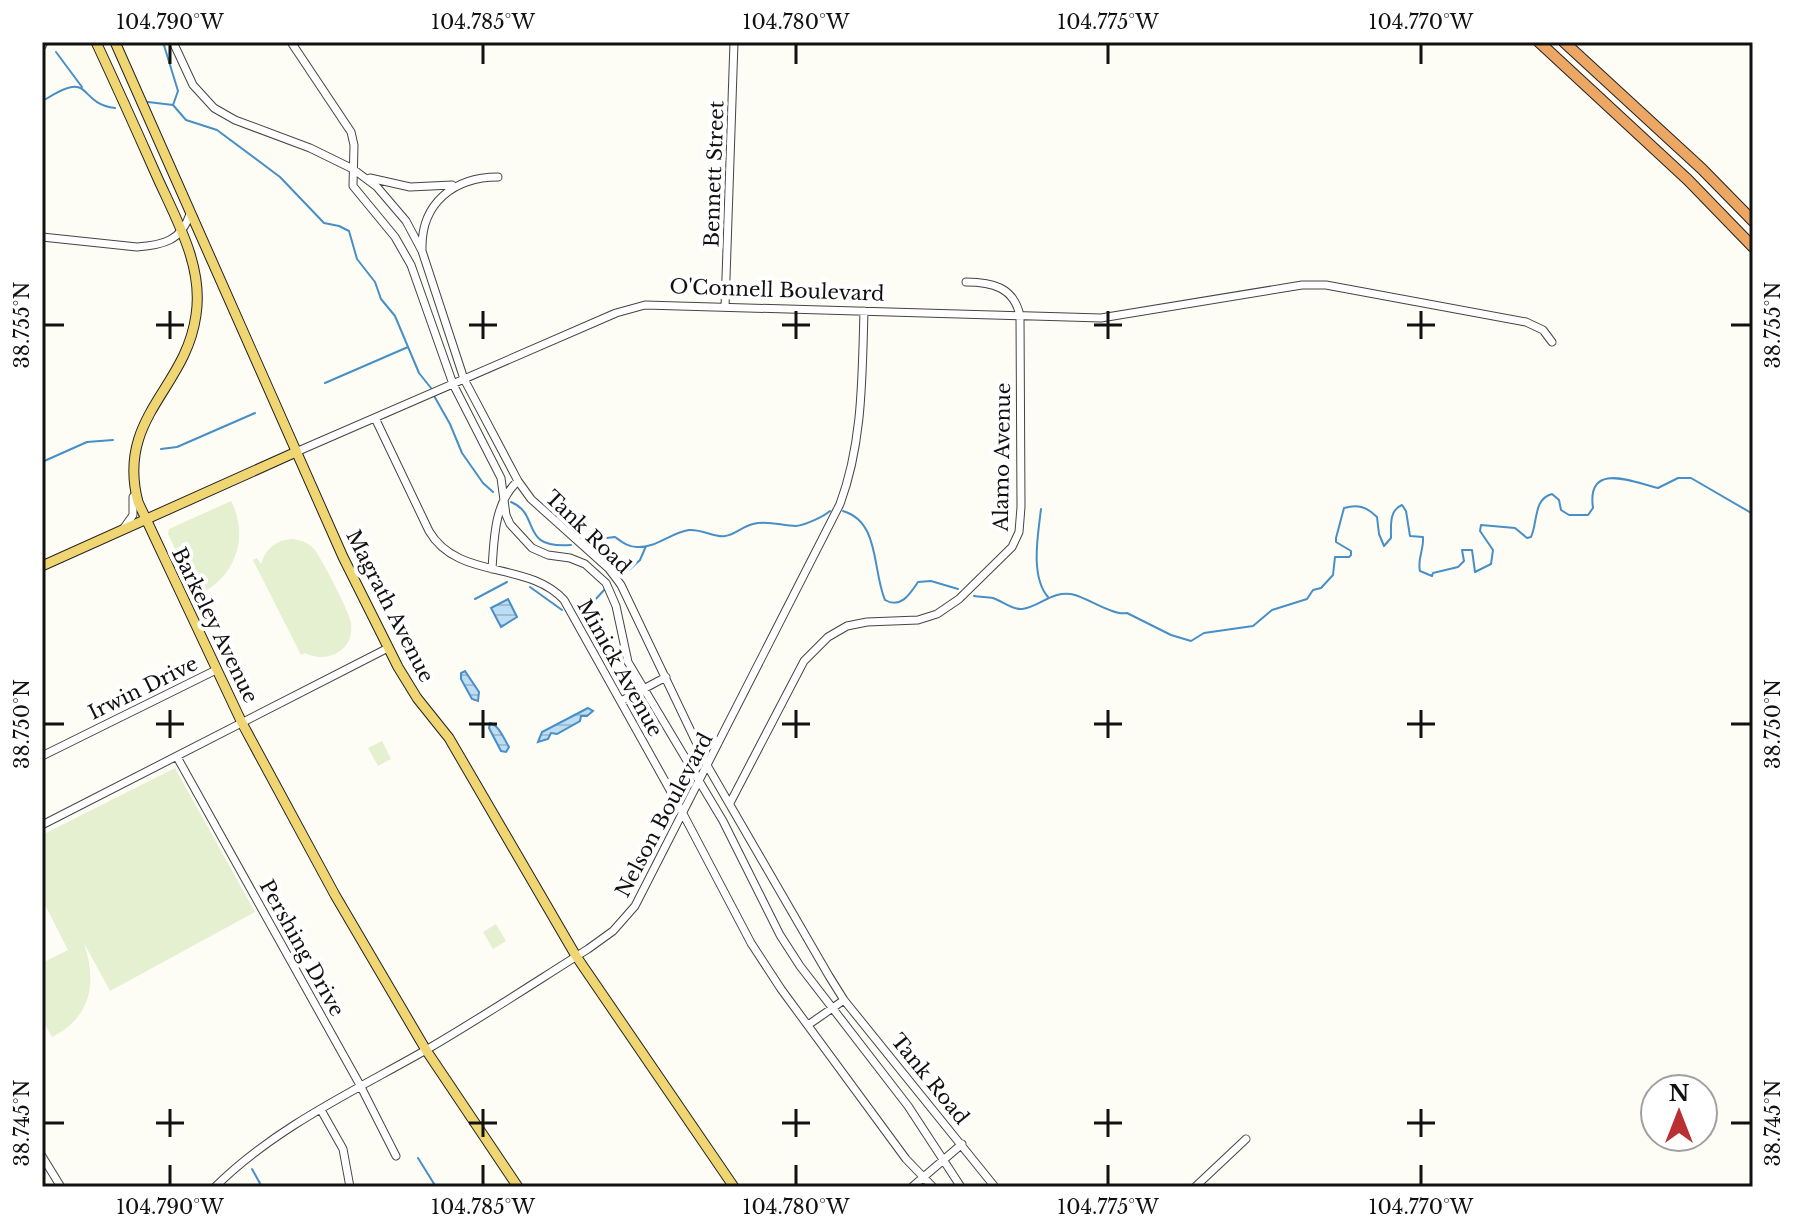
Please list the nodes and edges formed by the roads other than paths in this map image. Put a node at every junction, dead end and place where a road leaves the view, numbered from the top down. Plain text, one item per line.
1 (96, 42) edge
2 (115, 42) edge
3 (173, 42) edge
4 (291, 42) edge
5 (734, 42) edge
6 (1539, 42) edge
7 (1564, 42) edge
8 (353, 169) junction
9 (363, 175) junction
10 (498, 177) dead end
11 (458, 184) junction
12 (190, 214) junction
13 (1753, 221) edge
14 (182, 233) junction
15 (42, 237) edge
16 (1753, 247) edge
17 (422, 251) junction
18 (966, 282) dead end
19 (725, 307) junction
20 (864, 311) junction
21 (1020, 316) junction
22 (1552, 342) dead end
23 (464, 379) junction
24 (453, 384) junction
25 (375, 418) junction
26 (296, 452) junction
27 (133, 474) junction
28 (518, 481) junction
29 (505, 497) junction
30 (145, 519) junction
31 (122, 530) junction
32 (42, 566) edge
33 (492, 569) junction
34 (388, 648) junction
35 (216, 670) junction
36 (666, 677) junction
37 (644, 689) junction
38 (621, 701) junction
39 (242, 723) junction
40 (42, 756) edge
41 (177, 757) junction
42 (708, 767) junction
43 (701, 782) junction
44 (730, 803) junction
45 (683, 815) junction
46 (42, 825) edge
47 (576, 956) junction
48 (844, 1000) junction
49 (833, 1008) junction
50 (808, 1025) junction
51 (426, 1050) junction
52 (360, 1085) junction
53 (321, 1110) junction
54 (1246, 1139) dead end
55 (962, 1144) junction
56 (42, 1156) edge
57 (396, 1156) dead end
58 (945, 1160) junction
59 (923, 1179) junction
60 (61, 1187) edge
61 (215, 1187) edge
62 (350, 1187) edge
63 (518, 1187) edge
64 (734, 1187) edge
65 (912, 1187) edge
66 (933, 1187) edge
67 (961, 1187) edge
68 (995, 1187) edge
69 (1195, 1187) edge

1 - 14 main road, Barkeley Avenue
2 - 12 main road, Magrath Avenue
3 - 8 street, Tank Road
4 - 8 street
5 - 19 street, Bennett Street
6 - 16 highway
7 - 13 highway
8 - 9 street, Tank Road
8 - 24 street
9 - 11 street
9 - 17 street, Tank Road
10 - 11 street
11 - 17 street
12 - 14 street
12 - 26 main road, Magrath Avenue
14 - 15 street
14 - 27 main road, Barkeley Avenue
17 - 23 street, Tank Road
18 - 21 street
19 - 20 street, O'Connell Boulevard
19 - 23 street, O'Connell Boulevard
20 - 21 street, O'Connell Boulevard
20 - 42 street, Nelson Boulevard
21 - 22 street, O'Connell Boulevard
21 - 44 street, Alamo Avenue
23 - 24 street, O'Connell Boulevard
23 - 28 street, Tank Road
24 - 25 street, O'Connell Boulevard
24 - 29 street
25 - 26 street, O'Connell Boulevard
25 - 33 street, Minick Avenue
26 - 30 main road, O'Connell Boulevard
26 - 34 main road, Magrath Avenue
27 - 30 main road, Barkeley Avenue
27 - 31 street
28 - 29 street
28 - 36 street, Tank Road
29 - 33 street
29 - 37 street
30 - 31 main road, O'Connell Boulevard
30 - 35 main road, Barkeley Avenue
31 - 32 main road, O'Connell Boulevard
33 - 38 street, Minick Avenue
34 - 39 street
34 - 47 main road, Magrath Avenue
35 - 39 main road, Barkeley Avenue
35 - 40 street, Irwin Drive
36 - 37 street
36 - 42 street, Tank Road
37 - 38 street
37 - 43 street
38 - 45 street, Minick Avenue
39 - 41 street
39 - 51 main road, Barkeley Avenue
41 - 46 street
41 - 52 street, Pershing Drive
42 - 43 street, Nelson Boulevard
42 - 44 street, Tank Road
43 - 45 street, Nelson Boulevard
43 - 49 street
44 - 48 street, Tank Road
45 - 47 street, Nelson Boulevard
45 - 50 street, Minick Avenue
47 - 51 street, Nelson Boulevard
47 - 64 main road, Magrath Avenue
48 - 49 street
48 - 55 street, Tank Road
49 - 50 street
49 - 58 street
50 - 59 street, Minick Avenue
51 - 52 street, Nelson Boulevard
51 - 63 main road, Barkeley Avenue
52 - 53 street, Nelson Boulevard
52 - 57 street, Pershing Drive
53 - 61 street, Nelson Boulevard
53 - 62 street
54 - 69 street
55 - 58 street
55 - 68 street, Tank Road
56 - 60 street
58 - 59 street
58 - 67 street
59 - 65 street
59 - 66 street, Minick Avenue

